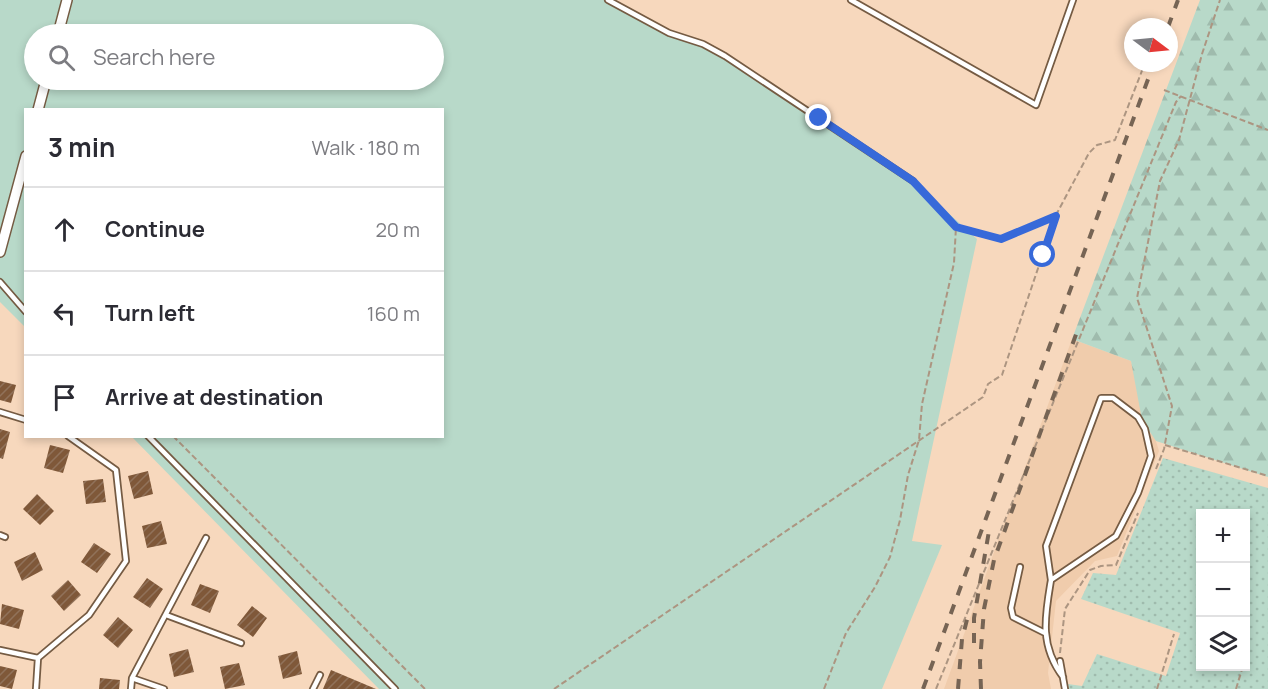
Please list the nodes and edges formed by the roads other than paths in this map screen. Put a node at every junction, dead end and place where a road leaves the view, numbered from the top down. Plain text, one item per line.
1 (67, 0) edge
2 (608, 0) edge
3 (850, 0) edge
4 (1073, 0) edge
5 (61, 24) edge
6 (43, 90) edge
7 (39, 108) edge
8 (24, 163) edge
9 (913, 181) road end
10 (0, 252) edge
11 (0, 282) edge
12 (24, 310) edge
13 (0, 412) edge
14 (24, 419) edge
15 (71, 438) edge
16 (150, 438) edge
17 (206, 538) dead end
18 (1020, 567) dead end
19 (1051, 580) junction
20 (166, 615) junction
21 (1046, 633) junction
22 (241, 643) dead end
23 (0, 650) edge
24 (38, 658) junction
25 (1060, 661) road end
26 (320, 675) dead end
27 (1063, 677) junction
28 (132, 678) junction
29 (36, 689) edge
30 (131, 689) edge
31 (164, 689) edge
32 (313, 689) edge
33 (395, 689) edge
34 (1065, 689) edge

1 - 5 street
2 - 9 lane
3 - 4 lane
6 - 7 street
8 - 10 street
11 - 12 lane
13 - 14 lane
15 - 24 lane
16 - 33 lane
17 - 20 lane
18 - 21 lane
19 - 19 lane
19 - 21 lane
20 - 22 lane
20 - 28 lane
21 - 27 lane
23 - 24 lane
24 - 29 lane
25 - 27 lane
26 - 32 lane
27 - 34 lane
28 - 30 lane
28 - 31 lane

